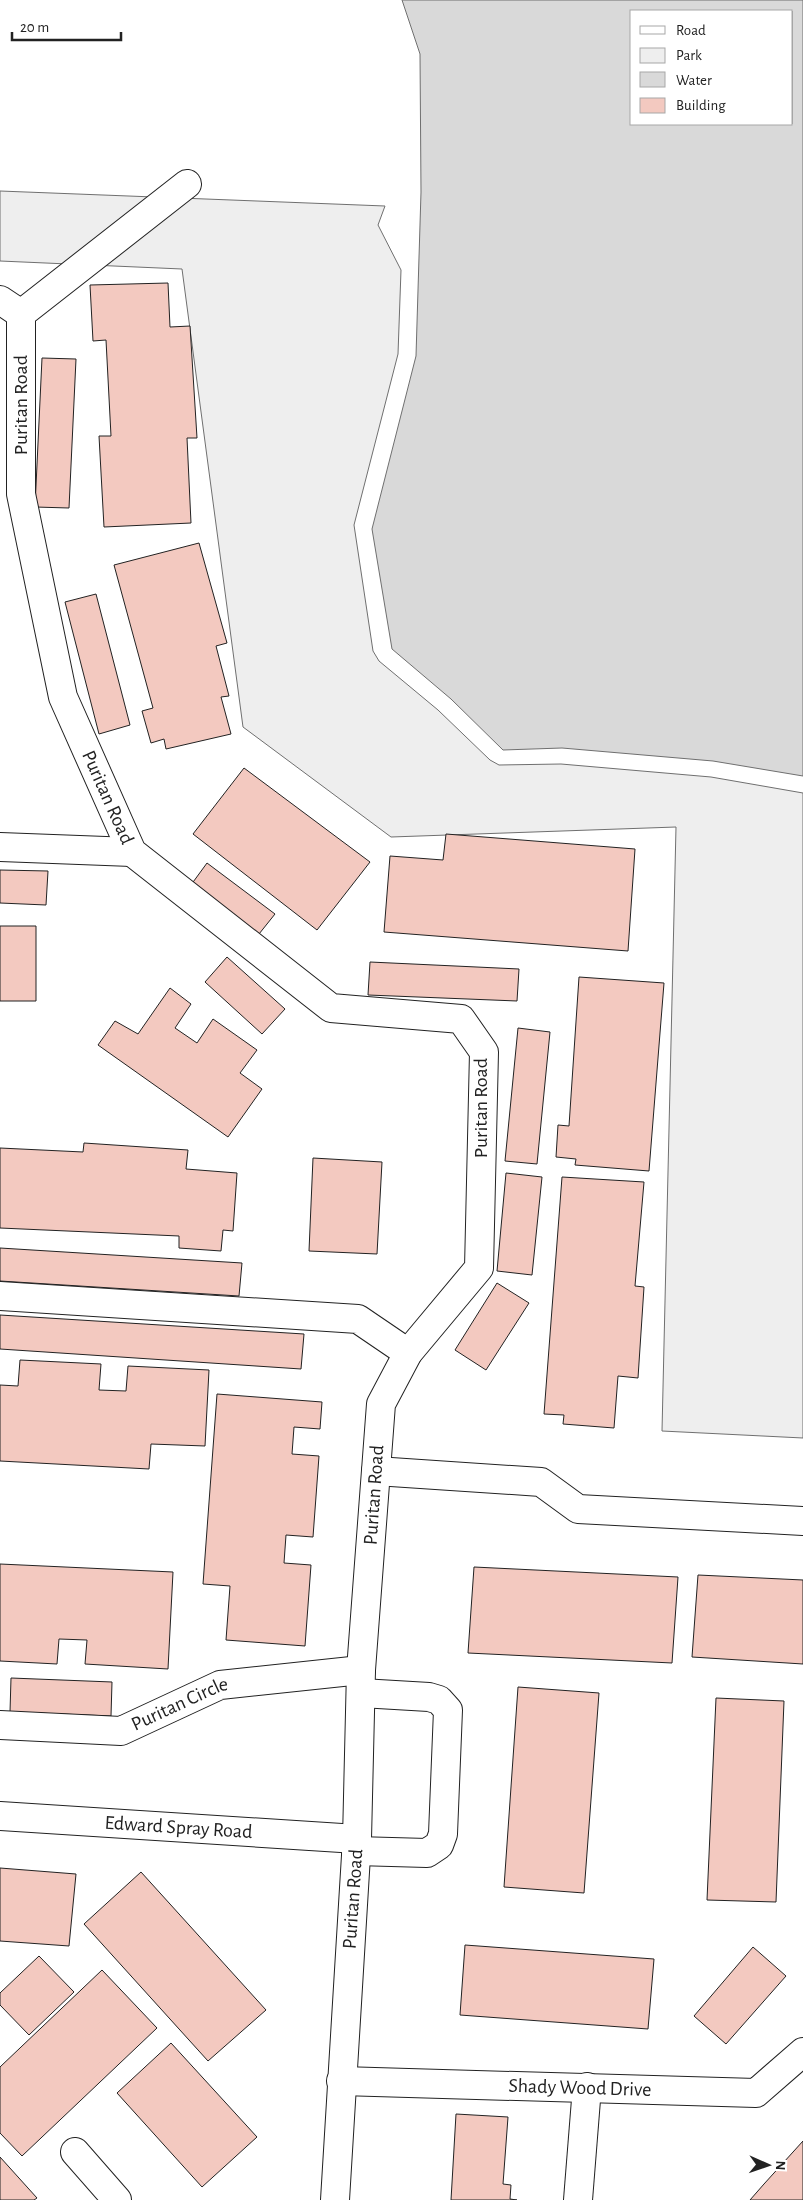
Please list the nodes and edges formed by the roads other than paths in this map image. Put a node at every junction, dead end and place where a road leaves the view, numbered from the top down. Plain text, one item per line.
1 (187, 184) dead end
2 (10, 307) edge
3 (0, 846) edge
4 (132, 852) junction
5 (0, 1296) edge
6 (408, 1352) junction
7 (376, 1471) junction
8 (803, 1521) edge
9 (361, 1682) junction
10 (0, 1725) edge
11 (0, 1816) edge
12 (357, 1845) junction
13 (803, 2052) edge
14 (341, 2081) junction
15 (587, 2087) junction
16 (75, 2152) dead end
17 (118, 2200) edge
18 (335, 2200) edge
19 (578, 2200) edge

1 - 2 street, Puritan Road
2 - 4 street, Puritan Road
3 - 4 street
4 - 6 street, Puritan Road
5 - 6 street
6 - 7 street, Puritan Road
7 - 8 street
7 - 9 street, Puritan Road
9 - 10 street, Puritan Circle
9 - 12 street, Puritan Road
9 - 12 street, Puritan Circle
11 - 12 street, Edward Spray Road
12 - 14 street, Puritan Road
13 - 15 street, Shady Wood Drive
14 - 15 street, Shady Wood Drive
14 - 18 street, Puritan Road
15 - 19 street
16 - 17 street

